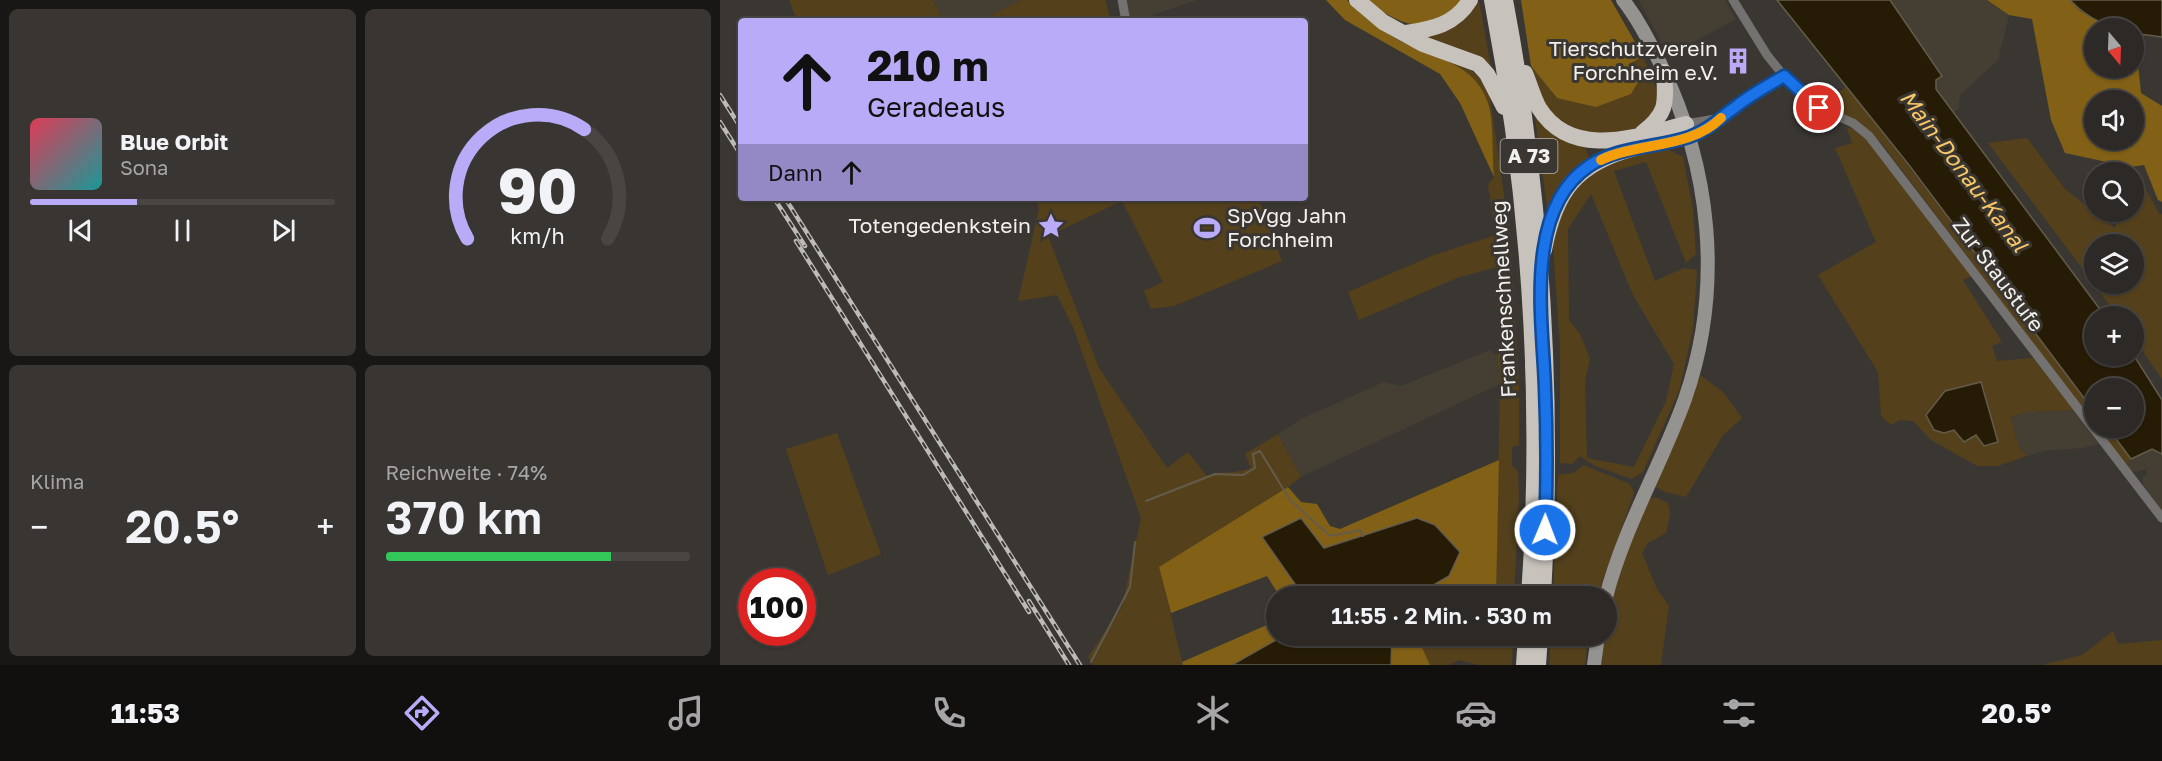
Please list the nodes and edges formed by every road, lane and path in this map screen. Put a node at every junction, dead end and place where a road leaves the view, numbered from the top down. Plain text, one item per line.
1 (1122, 0) edge
2 (1357, 0) edge
3 (1470, 0) edge
4 (1492, 0) edge
5 (1505, 0) edge
6 (1623, 0) edge
7 (1733, 0) edge
8 (1125, 18) edge
9 (1406, 33) junction
10 (1512, 39) junction
11 (1664, 72) junction
12 (1784, 76) junction
13 (1688, 130) junction
14 (1514, 134) junction
15 (1636, 137) junction
16 (1539, 275) junction
17 (2162, 518) edge
18 (1529, 586) edge
19 (1543, 586) edge
20 (1610, 586) edge
21 (1525, 646) edge
22 (1539, 646) edge
23 (1597, 646) edge
24 (1524, 665) edge
25 (1538, 665) edge
26 (1594, 665) edge

1 - 8 street
2 - 9 highway
3 - 9 highway
4 - 14 highway, Frankenschnellweg / A 73
5 - 10 highway, Frankenschnellweg / A 73
6 - 11 main road
7 - 12 street, Zur Staustufe
9 - 14 highway
10 - 15 highway
10 - 16 highway, Frankenschnellweg / A 73
11 - 13 main road
11 - 15 highway
12 - 13 street
12 - 17 street, Zur Staustufe
13 - 15 highway
13 - 16 highway
13 - 20 main road
14 - 18 highway, Frankenschnellweg / A 73
16 - 19 highway, Frankenschnellweg / A 73
21 - 24 highway
22 - 25 highway
23 - 26 main road

